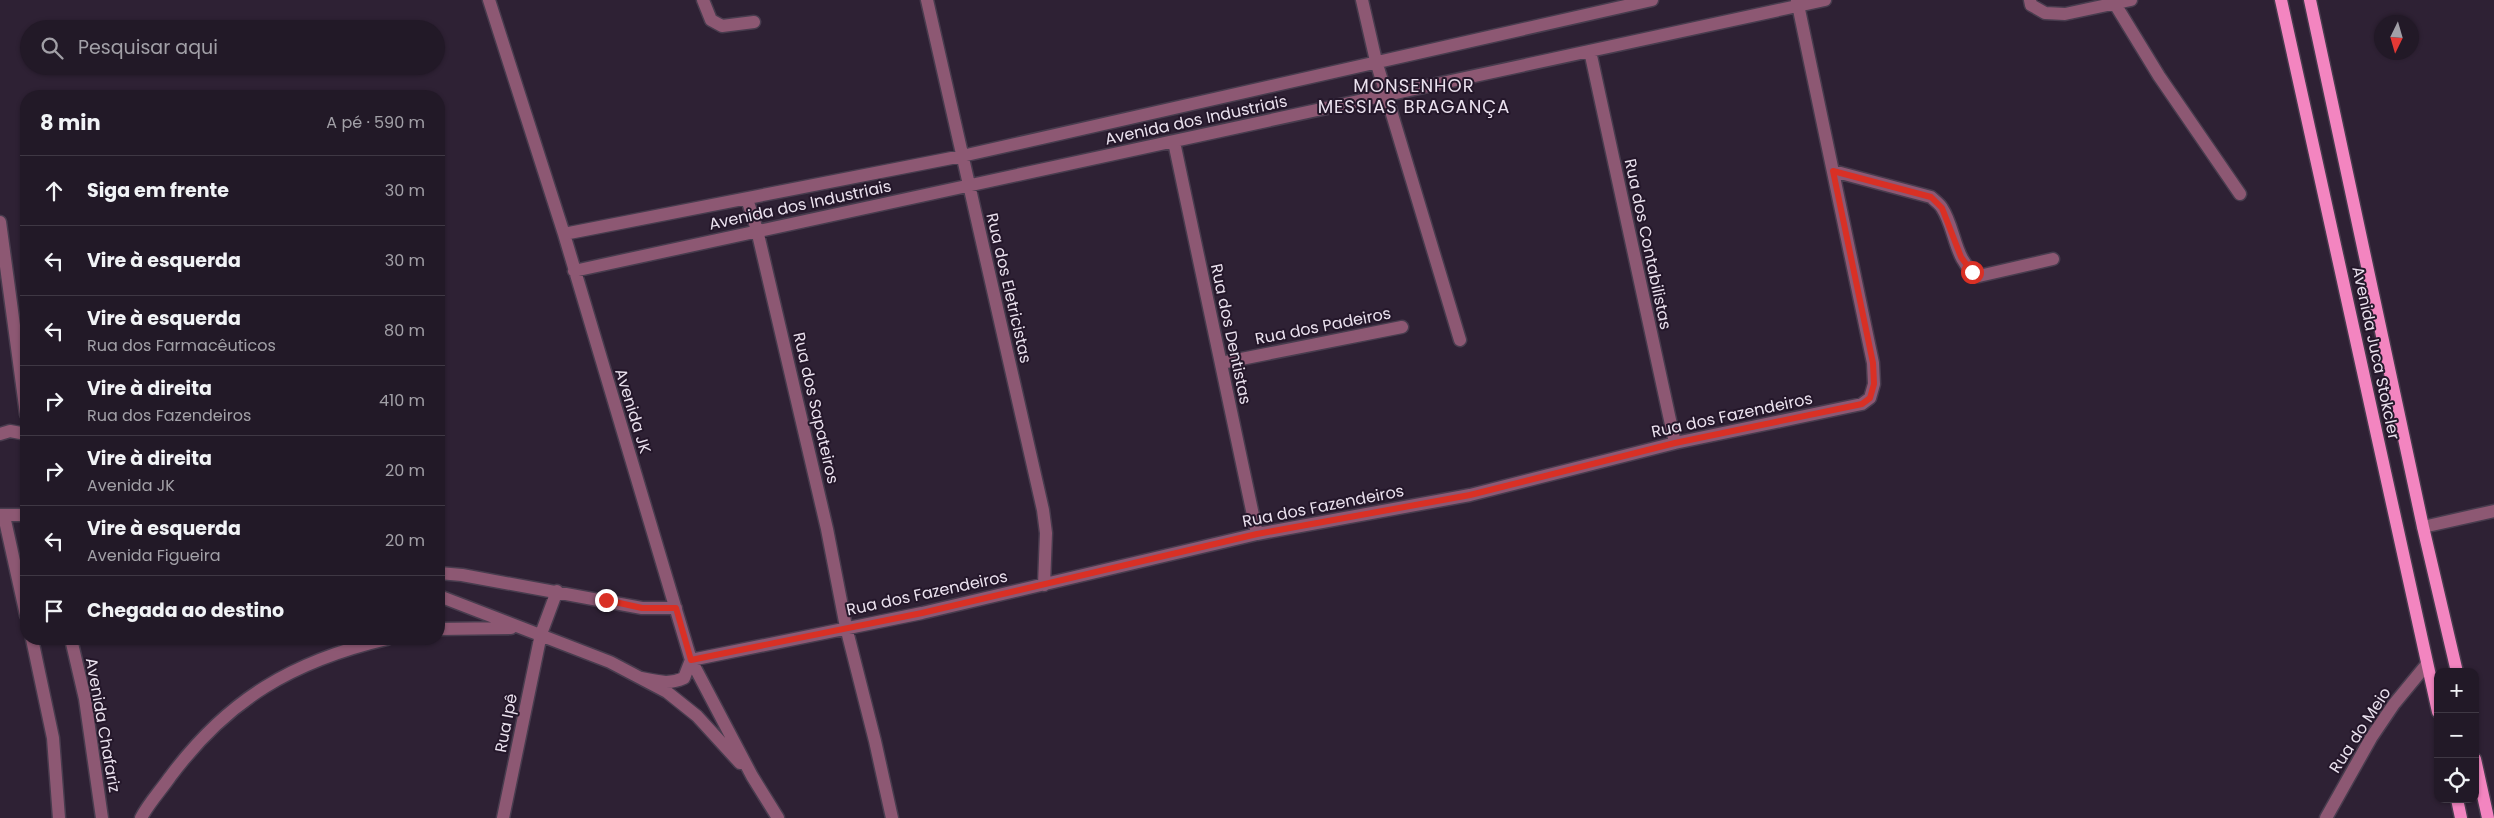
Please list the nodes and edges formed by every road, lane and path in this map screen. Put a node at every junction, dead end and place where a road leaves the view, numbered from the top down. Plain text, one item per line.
1 (489, 0) edge
2 (703, 0) edge
3 (927, 0) edge
4 (1362, 0) edge
5 (1652, 0) edge
6 (1825, 0) edge
7 (2131, 0) edge
8 (2282, 0) edge
9 (2310, 0) edge
10 (1797, 2) edge
11 (2030, 2) edge
12 (2115, 4) junction
13 (754, 22) dead end
14 (1590, 51) junction
15 (1376, 61) junction
16 (1387, 96) junction
17 (1174, 142) junction
18 (962, 156) junction
19 (1833, 171) junction
20 (970, 186) junction
21 (2240, 194) dead end
22 (747, 198) junction
23 (0, 222) edge
24 (757, 230) junction
25 (564, 234) junction
26 (2053, 259) dead end
27 (574, 271) junction
28 (1402, 327) dead end
29 (1460, 340) dead end
30 (1221, 363) junction
31 (20, 370) edge
32 (0, 422) edge
33 (5, 432) edge
34 (20, 433) edge
35 (1675, 443) junction
36 (2494, 511) edge
37 (20, 515) edge
38 (2, 516) edge
39 (2423, 527) junction
40 (1257, 534) junction
41 (445, 574) edge
42 (1044, 585) junction
43 (20, 590) edge
44 (557, 591) junction
45 (445, 598) edge
46 (676, 608) junction
47 (846, 627) junction
48 (520, 628) junction
49 (445, 629) edge
50 (541, 634) junction
51 (33, 645) edge
52 (72, 645) edge
53 (361, 645) edge
54 (691, 660) junction
55 (2427, 664) junction
56 (2456, 668) edge
57 (641, 678) junction
58 (2434, 695) edge
59 (752, 776) junction
60 (2479, 777) edge
61 (2457, 803) edge
62 (59, 818) edge
63 (102, 818) edge
64 (141, 818) edge
65 (503, 818) edge
66 (778, 818) edge
67 (892, 818) edge
68 (2326, 818) edge
69 (2461, 818) edge
70 (2488, 818) edge

1 - 25 street, Avenida JK
2 - 13 street
3 - 18 street, Rua dos Eletricistas
4 - 15 street
5 - 15 street, Avenida dos Industriais
6 - 10 street, Avenida dos Industriais
7 - 12 street
8 - 55 main road, Avenida Juca Stokcler
9 - 39 main road, Avenida Juca Stokcler
10 - 14 street, Avenida dos Industriais
10 - 19 street
11 - 12 street
12 - 21 street
14 - 16 street, Avenida dos Industriais
14 - 35 street, Rua dos Contabilistas
15 - 16 street
15 - 18 street, Avenida dos Industriais
16 - 17 street, Avenida dos Industriais
16 - 29 street
17 - 20 street, Avenida dos Industriais
17 - 30 street, Rua dos Dentistas
18 - 20 street, Rua dos Eletricistas
18 - 22 street, Avenida dos Industriais
19 - 26 street
19 - 35 street, Rua dos Fazendeiros
20 - 24 street, Avenida dos Industriais
20 - 42 street, Rua dos Eletricistas
22 - 24 street, Rua dos Sapateiros
22 - 25 street, Avenida dos Industriais
23 - 31 street
24 - 27 street, Avenida dos Industriais
24 - 47 street, Rua dos Sapateiros
25 - 27 street, Avenida JK
27 - 46 street, Avenida JK
28 - 30 street, Rua dos Padeiros
30 - 40 street, Rua dos Dentistas
32 - 33 street
33 - 34 street
35 - 40 street, Rua dos Fazendeiros
36 - 39 street
37 - 38 street
38 - 43 street
39 - 56 main road, Avenida Juca Stokcler
40 - 42 street, Rua dos Fazendeiros
41 - 44 street
42 - 47 street, Rua dos Fazendeiros
44 - 46 street
44 - 50 street, Rua Ipê
45 - 48 street
46 - 54 street, Avenida JK
47 - 54 street, Rua dos Fazendeiros
47 - 67 street, Rua dos Sapateiros
48 - 49 street
48 - 50 street
50 - 57 street
50 - 65 street, Rua Ipê
51 - 62 street
52 - 63 street, Avenida Chafariz
53 - 64 street
54 - 57 street
54 - 59 street, Avenida JK
55 - 58 main road, Avenida Juca Stokcler
55 - 68 street, Rua do Meio
57 - 59 street
59 - 66 street, Avenida JK
60 - 70 main road
61 - 69 main road

